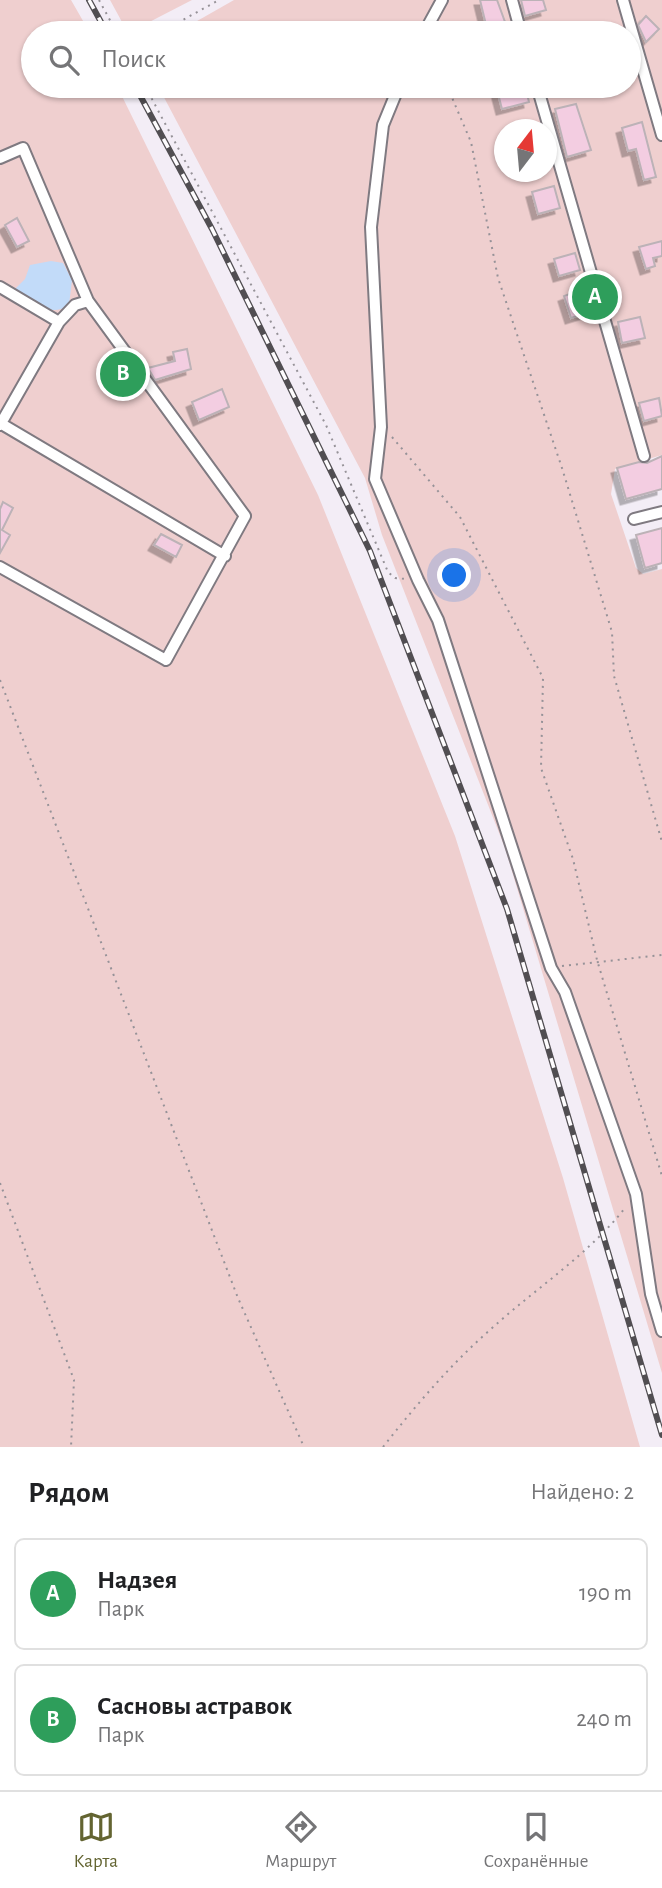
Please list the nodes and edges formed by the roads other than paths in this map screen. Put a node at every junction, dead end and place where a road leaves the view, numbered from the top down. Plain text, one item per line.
1 (442, 0) edge
2 (512, 0) edge
3 (623, 0) edge
4 (431, 21) edge
5 (518, 21) edge
6 (629, 21) edge
7 (641, 62) edge
8 (394, 98) edge
9 (540, 98) edge
10 (662, 135) edge
11 (0, 158) edge
12 (0, 287) edge
13 (89, 301) junction
14 (60, 322) junction
15 (0, 424) edge
16 (644, 456) dead end
17 (662, 512) edge
18 (634, 519) dead end
19 (225, 556) junction
20 (0, 567) edge
21 (662, 1331) edge

1 - 4 street
2 - 5 street
3 - 6 street
7 - 10 street
8 - 21 street
9 - 16 street
11 - 13 street
12 - 14 street
13 - 14 street
13 - 19 street
14 - 15 street
15 - 19 street
17 - 18 street
19 - 20 street

